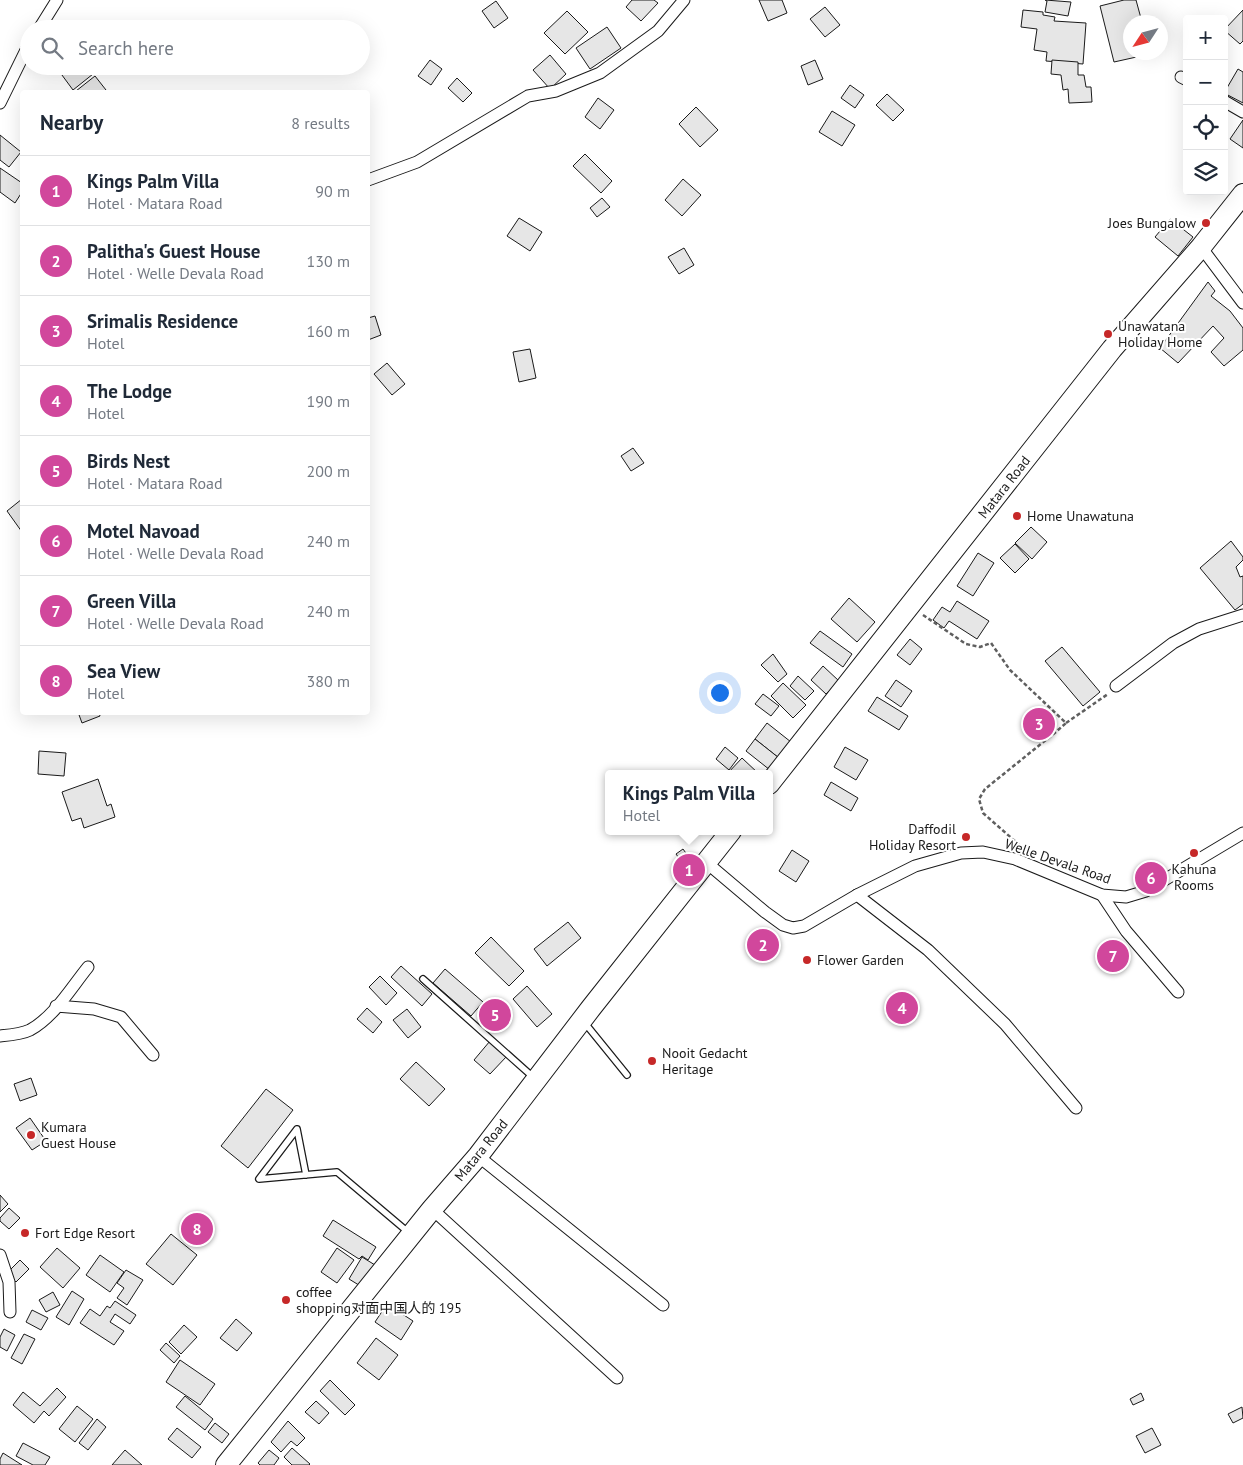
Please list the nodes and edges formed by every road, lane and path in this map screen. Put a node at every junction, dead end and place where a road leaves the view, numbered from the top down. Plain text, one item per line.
1 (57, 0) edge
2 (684, 0) edge
3 (45, 20) edge
4 (20, 62) edge
5 (0, 103) edge
6 (1228, 103) edge
7 (1243, 112) edge
8 (370, 179) edge
9 (1243, 194) edge
10 (1201, 247) junction
11 (1243, 303) edge
12 (910, 606) junction
13 (1243, 615) edge
14 (1116, 686) joint
15 (1066, 723) junction
16 (773, 779) edge
17 (1243, 833) edge
18 (728, 835) edge
19 (1029, 853) dead end
20 (706, 863) junction
21 (1102, 894) junction
22 (857, 895) junction
23 (88, 967) dead end
24 (422, 979) dead end
25 (1178, 992) dead end
26 (56, 1006) junction
27 (582, 1020) junction
28 (0, 1036) edge
29 (153, 1055) dead end
30 (627, 1075) dead end
31 (536, 1080) junction
32 (1076, 1108) dead end
33 (478, 1156) junction
34 (306, 1175) junction
35 (432, 1209) junction
36 (412, 1235) junction
37 (0, 1255) edge
38 (663, 1305) dead end
39 (10, 1312) dead end
40 (617, 1378) dead end
41 (226, 1465) edge

1 - 3 street
2 - 8 street
4 - 5 street
6 - 7 street
9 - 10 highway, Matara Road
10 - 11 street
10 - 12 highway, Matara Road
12 - 15 path
12 - 16 highway, Matara Road
13 - 14 street
14 - 15 path
15 - 19 path
17 - 21 street, Welle Devala Road
18 - 20 highway, Matara Road
20 - 22 street, Welle Devala Road
20 - 27 highway, Matara Road
21 - 22 street, Welle Devala Road
21 - 25 street
22 - 32 street
23 - 26 street
24 - 31 lane
26 - 28 street
26 - 29 street
27 - 30 lane
27 - 31 highway, Matara Road
31 - 33 highway, Matara Road
33 - 35 highway, Matara Road
33 - 38 street
34 - 34 lane
34 - 36 lane
35 - 36 highway, Matara Road
35 - 40 street
36 - 41 highway, Matara Road
37 - 39 street

